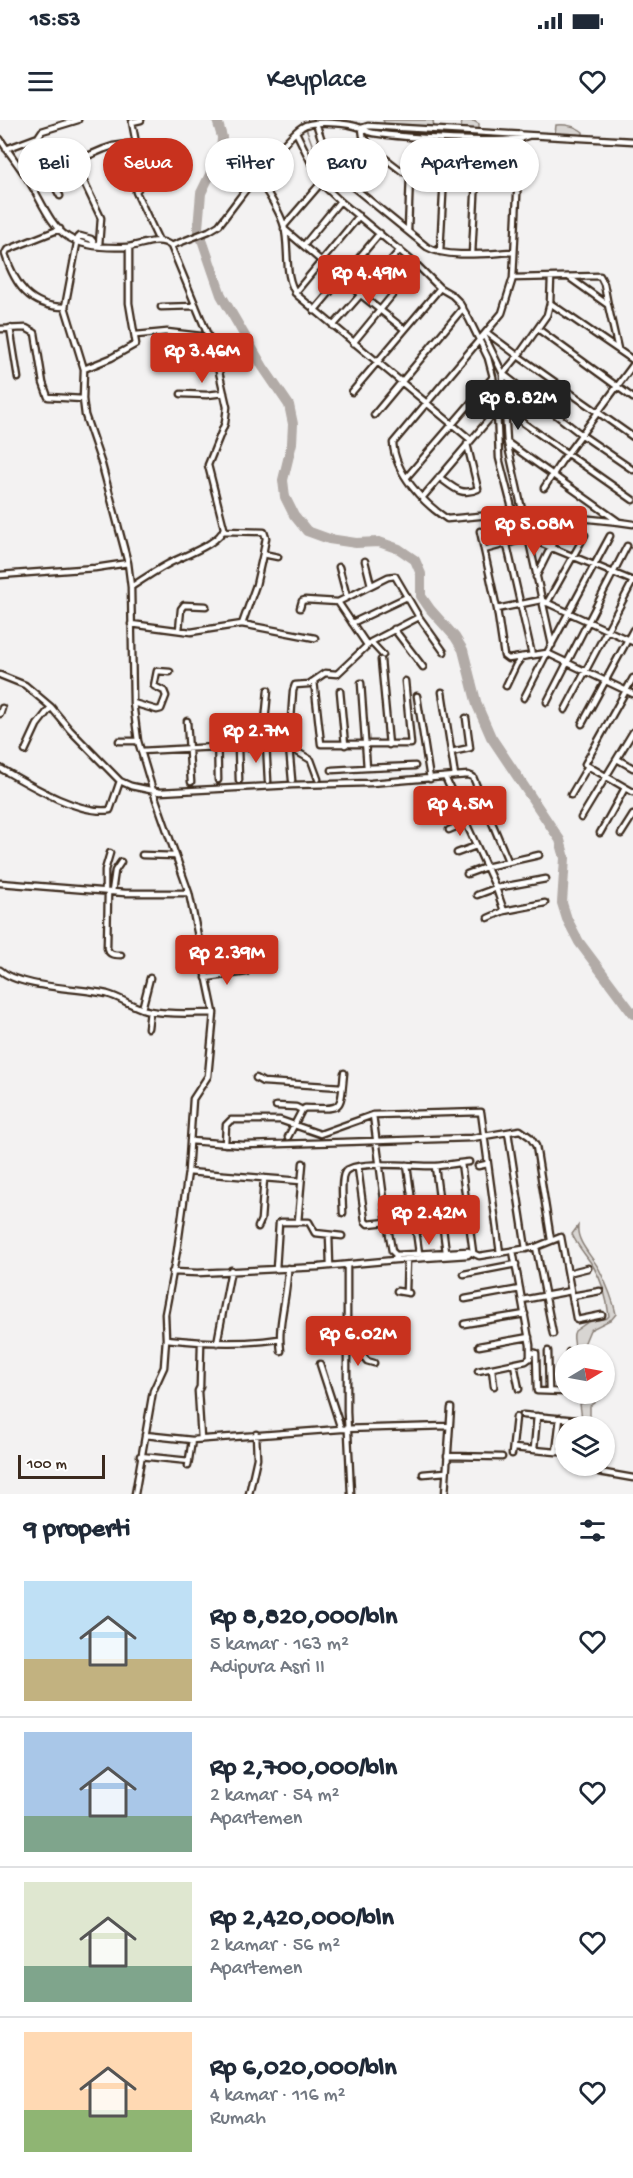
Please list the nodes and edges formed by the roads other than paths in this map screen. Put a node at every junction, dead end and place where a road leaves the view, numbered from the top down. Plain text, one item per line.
1 (78, 120) edge
2 (141, 120) edge
3 (316, 123) junction
4 (304, 124) edge
5 (362, 128) junction
6 (296, 132) junction
7 (520, 136) joint
8 (135, 138) edge
9 (291, 138) edge
10 (0, 139) edge
11 (633, 141) edge
12 (6, 149) junction
13 (306, 152) edge
14 (18, 166) edge
15 (400, 169) edge
16 (36, 192) edge
17 (58, 192) edge
18 (89, 192) edge
19 (136, 192) edge
20 (245, 192) edge
21 (265, 192) edge
22 (314, 192) edge
23 (330, 192) edge
24 (409, 192) edge
25 (443, 192) edge
26 (475, 192) edge
27 (518, 192) edge
28 (60, 196) dead end
29 (340, 201) junction
30 (359, 216) junction
31 (284, 228) junction
32 (60, 229) junction
33 (408, 231) junction
34 (380, 233) junction
35 (159, 241) junction
36 (77, 242) junction
37 (97, 245) junction
38 (304, 245) junction
39 (171, 246) junction
40 (1, 247) edge
41 (129, 247) junction
42 (7, 250) junction
43 (400, 250) junction
44 (440, 252) junction
45 (513, 252) junction
46 (472, 254) junction
47 (322, 261) junction
48 (417, 265) junction
49 (513, 278) junction
50 (551, 278) junction
51 (570, 278) junction
52 (343, 279) junction
53 (440, 288) junction
54 (295, 293) junction
55 (361, 295) junction
56 (550, 303) junction
57 (608, 305) junction
58 (196, 306) junction
59 (65, 307) junction
60 (161, 307) dead end
61 (463, 308) junction
62 (381, 310) junction
63 (315, 311) junction
64 (333, 326) junction
65 (10, 328) junction
66 (0, 329) edge
67 (404, 329) junction
68 (538, 329) junction
69 (136, 334) junction
70 (485, 334) junction
71 (209, 337) junction
72 (479, 340) junction
73 (353, 343) junction
74 (618, 349) junction
75 (518, 356) junction
76 (633, 360) edge
77 (377, 362) junction
78 (633, 366) edge
79 (84, 369) junction
80 (503, 374) junction
81 (493, 377) junction
82 (18, 378) dead end
83 (402, 382) junction
84 (618, 387) junction
85 (352, 392) dead end
86 (224, 393) junction
87 (84, 394) junction
88 (181, 394) dead end
89 (633, 398) edge
90 (426, 402) junction
91 (497, 410) junction
92 (505, 410) junction
93 (599, 412) junction
94 (374, 415) dead end
95 (451, 423) junction
96 (582, 435) junction
97 (633, 437) edge
98 (469, 442) junction
99 (507, 442) junction
100 (568, 454) junction
101 (633, 470) edge
102 (552, 475) junction
103 (440, 477) junction
104 (406, 478) junction
105 (544, 488) dead end
106 (422, 498) junction
107 (633, 500) edge
108 (522, 512) junction
109 (513, 513) junction
110 (619, 522) junction
111 (633, 524) edge
112 (224, 531) junction
113 (480, 531) dead end
114 (558, 532) dead end
115 (585, 535) dead end
116 (610, 536) dead end
117 (528, 538) junction
118 (507, 545) junction
119 (627, 546) dead end
120 (552, 548) junction
121 (484, 550) junction
122 (263, 554) junction
123 (573, 556) junction
124 (278, 557) dead end
125 (364, 561) dead end
126 (128, 563) junction
127 (593, 565) junction
128 (339, 567) dead end
129 (613, 573) junction
130 (0, 575) edge
131 (536, 577) junction
132 (633, 581) edge
133 (371, 585) junction
134 (130, 587) junction
135 (347, 597) junction
136 (407, 597) junction
137 (541, 600) junction
138 (338, 602) junction
139 (547, 603) junction
140 (521, 604) junction
141 (206, 606) dead end
142 (300, 608) dead end
143 (497, 609) junction
144 (568, 612) junction
145 (419, 617) junction
146 (589, 621) junction
147 (352, 623) junction
148 (131, 624) junction
149 (242, 624) junction
150 (394, 629) junction
151 (179, 630) junction
152 (608, 630) junction
153 (633, 630) edge
154 (315, 638) dead end
155 (630, 641) edge
156 (369, 643) junction
157 (552, 645) junction
158 (444, 652) dead end
159 (547, 653) junction
160 (532, 655) junction
161 (522, 657) junction
162 (566, 663) junction
163 (423, 667) dead end
164 (170, 672) dead end
165 (586, 672) junction
166 (0, 675) edge
167 (633, 678) edge
168 (314, 681) junction
169 (405, 681) dead end
170 (606, 681) junction
171 (361, 683) dead end
172 (506, 686) dead end
173 (268, 690) dead end
174 (340, 691) dead end
175 (626, 691) junction
176 (442, 692) dead end
177 (633, 694) edge
178 (417, 696) dead end
179 (524, 698) dead end
180 (547, 702) dead end
181 (134, 703) junction
182 (51, 707) junction
183 (2, 708) dead end
184 (565, 710) dead end
185 (0, 714) edge
186 (466, 717) dead end
187 (187, 721) dead end
188 (266, 722) junction
189 (582, 724) dead end
190 (633, 732) edge
191 (631, 739) edge
192 (119, 741) dead end
193 (138, 741) junction
194 (345, 745) junction
195 (366, 745) junction
196 (389, 745) junction
197 (266, 746) junction
198 (216, 747) junction
199 (238, 747) junction
200 (290, 747) junction
201 (188, 750) junction
202 (25, 751) dead end
203 (141, 751) junction
204 (451, 752) junction
205 (617, 759) junction
206 (415, 766) dead end
207 (588, 766) junction
208 (0, 768) edge
209 (367, 768) junction
210 (633, 768) edge
211 (332, 770) dead end
212 (455, 776) junction
213 (607, 776) junction
214 (445, 777) junction
215 (430, 778) junction
216 (318, 779) dead end
217 (218, 780) dead end
218 (239, 780) dead end
219 (292, 780) dead end
220 (120, 781) junction
221 (268, 781) dead end
222 (191, 782) dead end
223 (625, 788) junction
224 (153, 790) junction
225 (633, 792) edge
226 (571, 795) dead end
227 (455, 800) junction
228 (444, 805) dead end
229 (633, 815) edge
230 (581, 818) dead end
231 (465, 823) junction
232 (449, 830) dead end
233 (600, 833) dead end
234 (621, 834) dead end
235 (476, 846) junction
236 (110, 853) dead end
237 (457, 854) dead end
238 (142, 855) dead end
239 (539, 855) dead end
240 (176, 856) junction
241 (508, 861) junction
242 (121, 862) dead end
243 (486, 867) junction
244 (467, 874) dead end
245 (546, 879) dead end
246 (0, 883) edge
247 (496, 888) junction
248 (108, 892) junction
249 (189, 893) junction
250 (477, 895) dead end
251 (545, 903) dead end
252 (504, 911) junction
253 (488, 918) dead end
254 (121, 955) dead end
255 (0, 970) edge
256 (246, 972) dead end
257 (150, 978) dead end
258 (206, 978) junction
259 (142, 1009) junction
260 (150, 1011) junction
261 (214, 1013) junction
262 (148, 1028) dead end
263 (344, 1073) dead end
264 (256, 1078) dead end
265 (342, 1087) junction
266 (276, 1106) dead end
267 (303, 1110) junction
268 (373, 1115) junction
269 (286, 1121) junction
270 (293, 1124) junction
271 (508, 1132) junction
272 (320, 1134) junction
273 (288, 1137) junction
274 (484, 1137) junction
275 (377, 1140) junction
276 (189, 1141) junction
277 (322, 1142) junction
278 (225, 1144) junction
279 (288, 1144) junction
280 (468, 1162) dead end
281 (303, 1163) dead end
282 (461, 1163) junction
283 (379, 1164) junction
284 (487, 1164) junction
285 (407, 1165) junction
286 (435, 1166) junction
287 (478, 1166) dead end
288 (358, 1168) junction
289 (188, 1172) junction
290 (264, 1178) junction
291 (301, 1181) junction
292 (344, 1213) dead end
293 (298, 1222) junction
294 (387, 1222) junction
295 (258, 1227) dead end
296 (329, 1235) junction
297 (342, 1236) dead end
298 (551, 1240) junction
299 (536, 1247) junction
300 (526, 1249) junction
301 (513, 1251) junction
302 (446, 1252) junction
303 (472, 1252) junction
304 (418, 1253) junction
305 (500, 1253) junction
306 (396, 1257) junction
307 (407, 1257) junction
308 (516, 1264) junction
309 (347, 1265) junction
310 (330, 1266) junction
311 (288, 1268) junction
312 (588, 1268) dead end
313 (276, 1269) junction
314 (231, 1270) junction
315 (172, 1272) junction
316 (568, 1273) junction
317 (464, 1274) dead end
318 (520, 1289) junction
319 (396, 1291) dead end
320 (600, 1291) dead end
321 (571, 1293) junction
322 (547, 1296) junction
323 (465, 1299) dead end
324 (522, 1300) junction
325 (525, 1314) junction
326 (602, 1315) dead end
327 (464, 1324) dead end
328 (553, 1334) dead end
329 (529, 1337) junction
330 (166, 1339) junction
331 (279, 1339) junction
332 (201, 1342) junction
333 (217, 1343) junction
334 (479, 1346) dead end
335 (347, 1349) junction
336 (281, 1351) dead end
337 (548, 1351) dead end
338 (530, 1352) junction
339 (374, 1363) dead end
340 (320, 1364) dead end
341 (514, 1364) junction
342 (492, 1369) junction
343 (478, 1371) dead end
344 (494, 1386) dead end
345 (519, 1389) dead end
346 (549, 1391) junction
347 (555, 1391) edge
348 (451, 1408) dead end
349 (523, 1415) dead end
350 (537, 1416) junction
351 (516, 1417) dead end
352 (555, 1418) edge
353 (448, 1426) junction
354 (349, 1428) junction
355 (341, 1429) junction
356 (256, 1434) junction
357 (145, 1435) junction
358 (201, 1439) junction
359 (192, 1440) junction
360 (513, 1448) junction
361 (534, 1449) junction
362 (555, 1452) edge
363 (512, 1454) dead end
364 (140, 1456) junction
365 (447, 1456) junction
366 (502, 1457) dead end
367 (446, 1472) junction
368 (423, 1474) dead end
369 (615, 1475) edge
370 (633, 1478) edge
371 (135, 1494) edge
372 (249, 1494) edge
373 (351, 1494) edge
374 (445, 1494) edge

1 - 12 street
2 - 8 street
3 - 4 street
3 - 5 street
3 - 33 street
4 - 6 street
5 - 7 street
5 - 15 street
6 - 9 street
6 - 13 street
7 - 11 street
10 - 12 street
12 - 14 street
16 - 32 street
17 - 28 street
18 - 37 street
19 - 35 street
20 - 39 street
21 - 31 street
22 - 31 street
23 - 29 street
24 - 33 street
25 - 44 street
26 - 46 street
27 - 45 street
29 - 30 street
29 - 38 street
30 - 34 street
30 - 47 street
31 - 38 street
31 - 54 street
32 - 36 street
32 - 42 street
33 - 44 street
34 - 43 street
34 - 52 street
35 - 39 street
35 - 41 street
36 - 37 street
36 - 59 street
37 - 41 street
38 - 47 street
39 - 58 street
40 - 42 street
41 - 69 street
42 - 59 street
43 - 48 street
43 - 55 street
44 - 46 street
45 - 46 street
45 - 49 street
47 - 52 street
47 - 54 street
48 - 53 street
48 - 62 street
49 - 50 street
49 - 70 street
50 - 51 street
50 - 56 street
51 - 57 street
51 - 57 street
52 - 55 street
52 - 63 street
53 - 61 street
53 - 67 street
54 - 63 street
55 - 62 street
55 - 64 street
56 - 68 street
56 - 74 street
57 - 74 street
58 - 60 street
58 - 71 street
59 - 79 street
61 - 72 street
61 - 83 street
62 - 67 street
62 - 73 street
63 - 64 street
64 - 73 street
65 - 66 street
65 - 82 street
65 - 87 street
67 - 77 street
68 - 75 street
68 - 84 street
69 - 71 street
69 - 79 street
70 - 72 street
70 - 75 street
70 - 80 street
71 - 86 street
72 - 81 street
72 - 90 street
73 - 77 street
74 - 76 street
75 - 80 street
75 - 93 street
77 - 83 street
77 - 85 street
78 - 84 street
79 - 87 street
80 - 92 street
80 - 96 street
81 - 91 street
81 - 95 street
83 - 90 street
83 - 94 street
84 - 89 street
84 - 93 street
86 - 88 street
86 - 112 street
87 - 126 street
90 - 95 street
90 - 104 street
91 - 98 street
91 - 109 street
92 - 99 street
92 - 100 street
93 - 96 street
93 - 97 street
95 - 98 street
95 - 104 street
96 - 100 street
96 - 101 street
98 - 103 street
98 - 103 street
99 - 102 street
99 - 108 street
100 - 102 street
100 - 107 street
102 - 105 street
102 - 110 street
103 - 106 street
104 - 106 street
106 - 109 street
108 - 109 street
108 - 110 street
108 - 117 street
110 - 111 street
112 - 122 street
112 - 134 street
113 - 121 street
114 - 120 street
115 - 123 street
116 - 127 street
117 - 118 street
117 - 120 street
117 - 131 street
118 - 121 street
118 - 140 street
119 - 129 street
120 - 123 street
120 - 131 street
121 - 143 street
122 - 124 street
122 - 149 street
123 - 127 street
123 - 139 street
125 - 133 street
126 - 130 street
126 - 134 street
127 - 129 street
127 - 144 street
128 - 135 street
129 - 132 street
129 - 146 street
131 - 137 street
132 - 152 street
133 - 135 street
133 - 136 street
134 - 148 street
135 - 138 street
136 - 145 street
136 - 147 street
137 - 139 street
137 - 140 street
137 - 157 street
138 - 142 street
138 - 147 street
139 - 144 street
140 - 143 street
140 - 160 street
141 - 151 street
143 - 161 street
144 - 146 street
144 - 157 street
145 - 150 street
145 - 158 street
146 - 152 street
146 - 162 street
147 - 156 street
148 - 151 street
148 - 181 street
149 - 151 street
149 - 154 street
150 - 156 street
150 - 163 street
152 - 155 street
152 - 165 street
153 - 155 street
155 - 170 street
156 - 168 street
156 - 196 street
157 - 159 street
159 - 160 street
159 - 162 street
159 - 179 street
160 - 161 street
161 - 172 street
162 - 165 street
162 - 180 street
164 - 181 street
165 - 170 street
165 - 184 street
166 - 182 street
167 - 175 street
168 - 194 street
168 - 200 street
169 - 196 street
170 - 175 street
170 - 189 street
171 - 195 street
173 - 188 street
174 - 194 street
175 - 177 street
175 - 207 street
176 - 204 street
178 - 215 street
181 - 193 street
182 - 202 street
182 - 220 street
183 - 185 street
186 - 204 street
187 - 201 street
188 - 197 street
188 - 198 street
190 - 191 street
191 - 205 street
192 - 193 street
193 - 203 street
194 - 195 street
195 - 196 street
195 - 209 street
197 - 199 street
197 - 200 street
197 - 221 street
198 - 199 street
198 - 201 street
198 - 217 street
199 - 218 street
200 - 216 street
200 - 219 street
201 - 203 street
201 - 222 street
203 - 224 street
204 - 212 street
205 - 210 street
205 - 213 street
206 - 209 street
207 - 213 street
207 - 226 street
208 - 220 street
209 - 211 street
212 - 214 street
212 - 241 street
213 - 223 street
213 - 230 street
214 - 215 street
214 - 227 street
215 - 224 street
220 - 224 street
223 - 225 street
223 - 233 street
224 - 240 street
227 - 228 street
227 - 231 street
229 - 234 street
231 - 232 street
231 - 235 street
235 - 237 street
235 - 243 street
236 - 248 street
238 - 240 street
239 - 241 street
240 - 249 street
241 - 243 street
242 - 248 street
243 - 244 street
243 - 247 street
245 - 247 street
246 - 248 street
247 - 250 street
247 - 252 street
248 - 249 street
248 - 254 street
249 - 258 street
251 - 252 street
252 - 253 street
255 - 259 street
256 - 258 street
257 - 259 street
258 - 261 street
259 - 260 street
260 - 261 street
260 - 262 street
261 - 276 street
263 - 265 street
264 - 265 street
265 - 267 street
266 - 267 street
267 - 270 street
268 - 272 street
268 - 274 street
268 - 275 street
269 - 270 street
269 - 273 street
269 - 278 street
270 - 272 street
270 - 273 street
271 - 274 street
271 - 298 street
271 - 300 street
272 - 277 street
273 - 279 street
274 - 275 street
274 - 284 street
275 - 277 street
275 - 283 street
276 - 278 street
276 - 289 street
277 - 279 street
278 - 279 street
280 - 282 street
281 - 291 street
282 - 286 street
282 - 303 street
283 - 285 street
283 - 288 street
283 - 294 street
284 - 287 street
284 - 305 street
285 - 286 street
285 - 304 street
286 - 302 street
288 - 292 street
288 - 294 street
289 - 290 street
289 - 315 street
290 - 291 street
290 - 295 street
291 - 293 street
293 - 296 street
293 - 313 street
294 - 306 street
296 - 297 street
296 - 310 street
298 - 299 street
298 - 316 street
299 - 300 street
299 - 322 street
300 - 301 street
301 - 305 street
301 - 308 street
302 - 303 street
302 - 304 street
303 - 305 street
303 - 307 street
304 - 307 street
306 - 307 street
306 - 309 street
307 - 319 street
308 - 317 street
308 - 318 street
309 - 310 street
309 - 335 street
310 - 311 street
311 - 313 street
311 - 331 street
312 - 316 street
313 - 314 street
314 - 315 street
314 - 333 street
315 - 330 street
316 - 321 street
318 - 323 street
318 - 324 street
320 - 321 street
321 - 322 street
321 - 326 street
322 - 324 street
322 - 328 street
324 - 325 street
325 - 327 street
325 - 329 street
329 - 334 street
329 - 338 street
330 - 332 street
330 - 357 street
331 - 333 street
331 - 336 street
332 - 333 street
332 - 358 street
335 - 339 street
335 - 354 street
337 - 346 street
338 - 341 street
338 - 346 street
340 - 355 street
341 - 342 street
341 - 345 street
342 - 343 street
342 - 344 street
346 - 347 street
348 - 353 street
349 - 350 street
350 - 352 street
350 - 361 street
351 - 360 street
353 - 354 street
353 - 365 street
354 - 355 street
354 - 373 street
355 - 356 street
356 - 358 street
356 - 372 street
357 - 359 street
357 - 364 street
358 - 359 street
359 - 364 street
360 - 361 street
360 - 363 street
361 - 362 street
364 - 371 street
365 - 366 street
365 - 367 street
367 - 368 street
367 - 374 street
369 - 370 street

